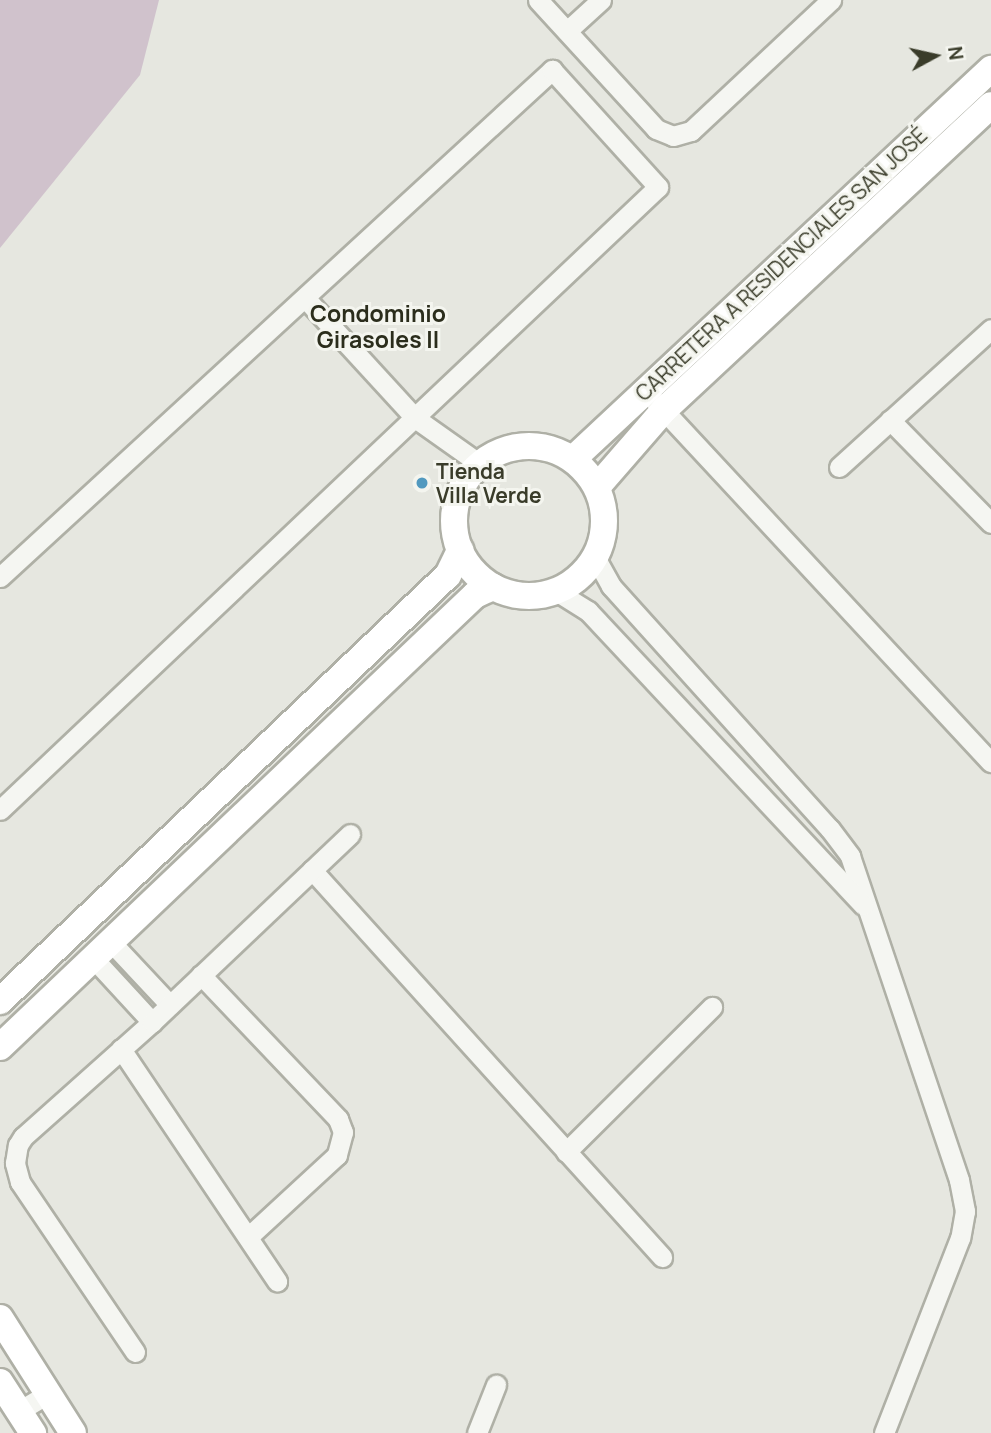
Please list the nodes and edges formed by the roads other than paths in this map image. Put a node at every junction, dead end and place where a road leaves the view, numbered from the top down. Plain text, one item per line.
1 (538, 0) edge
2 (601, 0) edge
3 (831, 0) edge
4 (567, 32) junction
5 (991, 69) edge
6 (991, 105) edge
7 (306, 299) junction
8 (991, 329) edge
9 (645, 391) junction
10 (664, 410) junction
11 (415, 418) junction
12 (890, 420) junction
13 (573, 459) junction
14 (480, 464) junction
15 (839, 467) dead end
16 (597, 487) junction
17 (991, 523) edge
18 (460, 550) junction
19 (595, 557) junction
20 (0, 577) edge
21 (493, 587) junction
22 (556, 592) junction
23 (991, 762) edge
24 (0, 810) edge
25 (350, 834) dead end
26 (312, 870) junction
27 (864, 905) junction
28 (103, 951) junction
29 (201, 975) junction
30 (0, 1000) edge
31 (170, 1005) junction
32 (712, 1007) dead end
33 (152, 1022) junction
34 (0, 1047) edge
35 (121, 1049) junction
36 (566, 1152) junction
37 (248, 1237) junction
38 (662, 1257) dead end
39 (277, 1281) dead end
40 (0, 1318) edge
41 (135, 1352) dead end
42 (0, 1382) edge
43 (496, 1385) dead end
44 (47, 1394) junction
45 (26, 1422) edge
46 (73, 1433) edge
47 (477, 1433) edge
48 (884, 1433) edge

1 - 4 street
2 - 4 street
3 - 4 street
5 - 9 street, CARRETERA A RESIDENCIALES SAN JOSÉ
6 - 10 street, CARRETERA A RESIDENCIALES SAN JOSÉ
7 - 11 street
7 - 11 street
7 - 20 street
8 - 12 street
9 - 10 street
9 - 13 street, CARRETERA A RESIDENCIALES SAN JOSÉ
10 - 16 street, CARRETERA A RESIDENCIALES SAN JOSÉ
10 - 23 street
11 - 14 street
11 - 24 street
12 - 15 street
12 - 17 street
13 - 14 street
13 - 16 street
14 - 18 street
16 - 19 street
18 - 21 street
18 - 30 street
19 - 22 street
19 - 27 street
21 - 22 street
21 - 28 street
22 - 27 street
25 - 26 street
26 - 29 street
26 - 36 street
27 - 48 street
28 - 31 street
28 - 33 street
28 - 34 street
29 - 31 street
29 - 37 street
31 - 33 street
32 - 36 street
33 - 35 street
35 - 37 street
35 - 41 street
36 - 38 street
37 - 39 street
40 - 44 street
42 - 45 street
43 - 47 street
44 - 45 street
44 - 46 street

